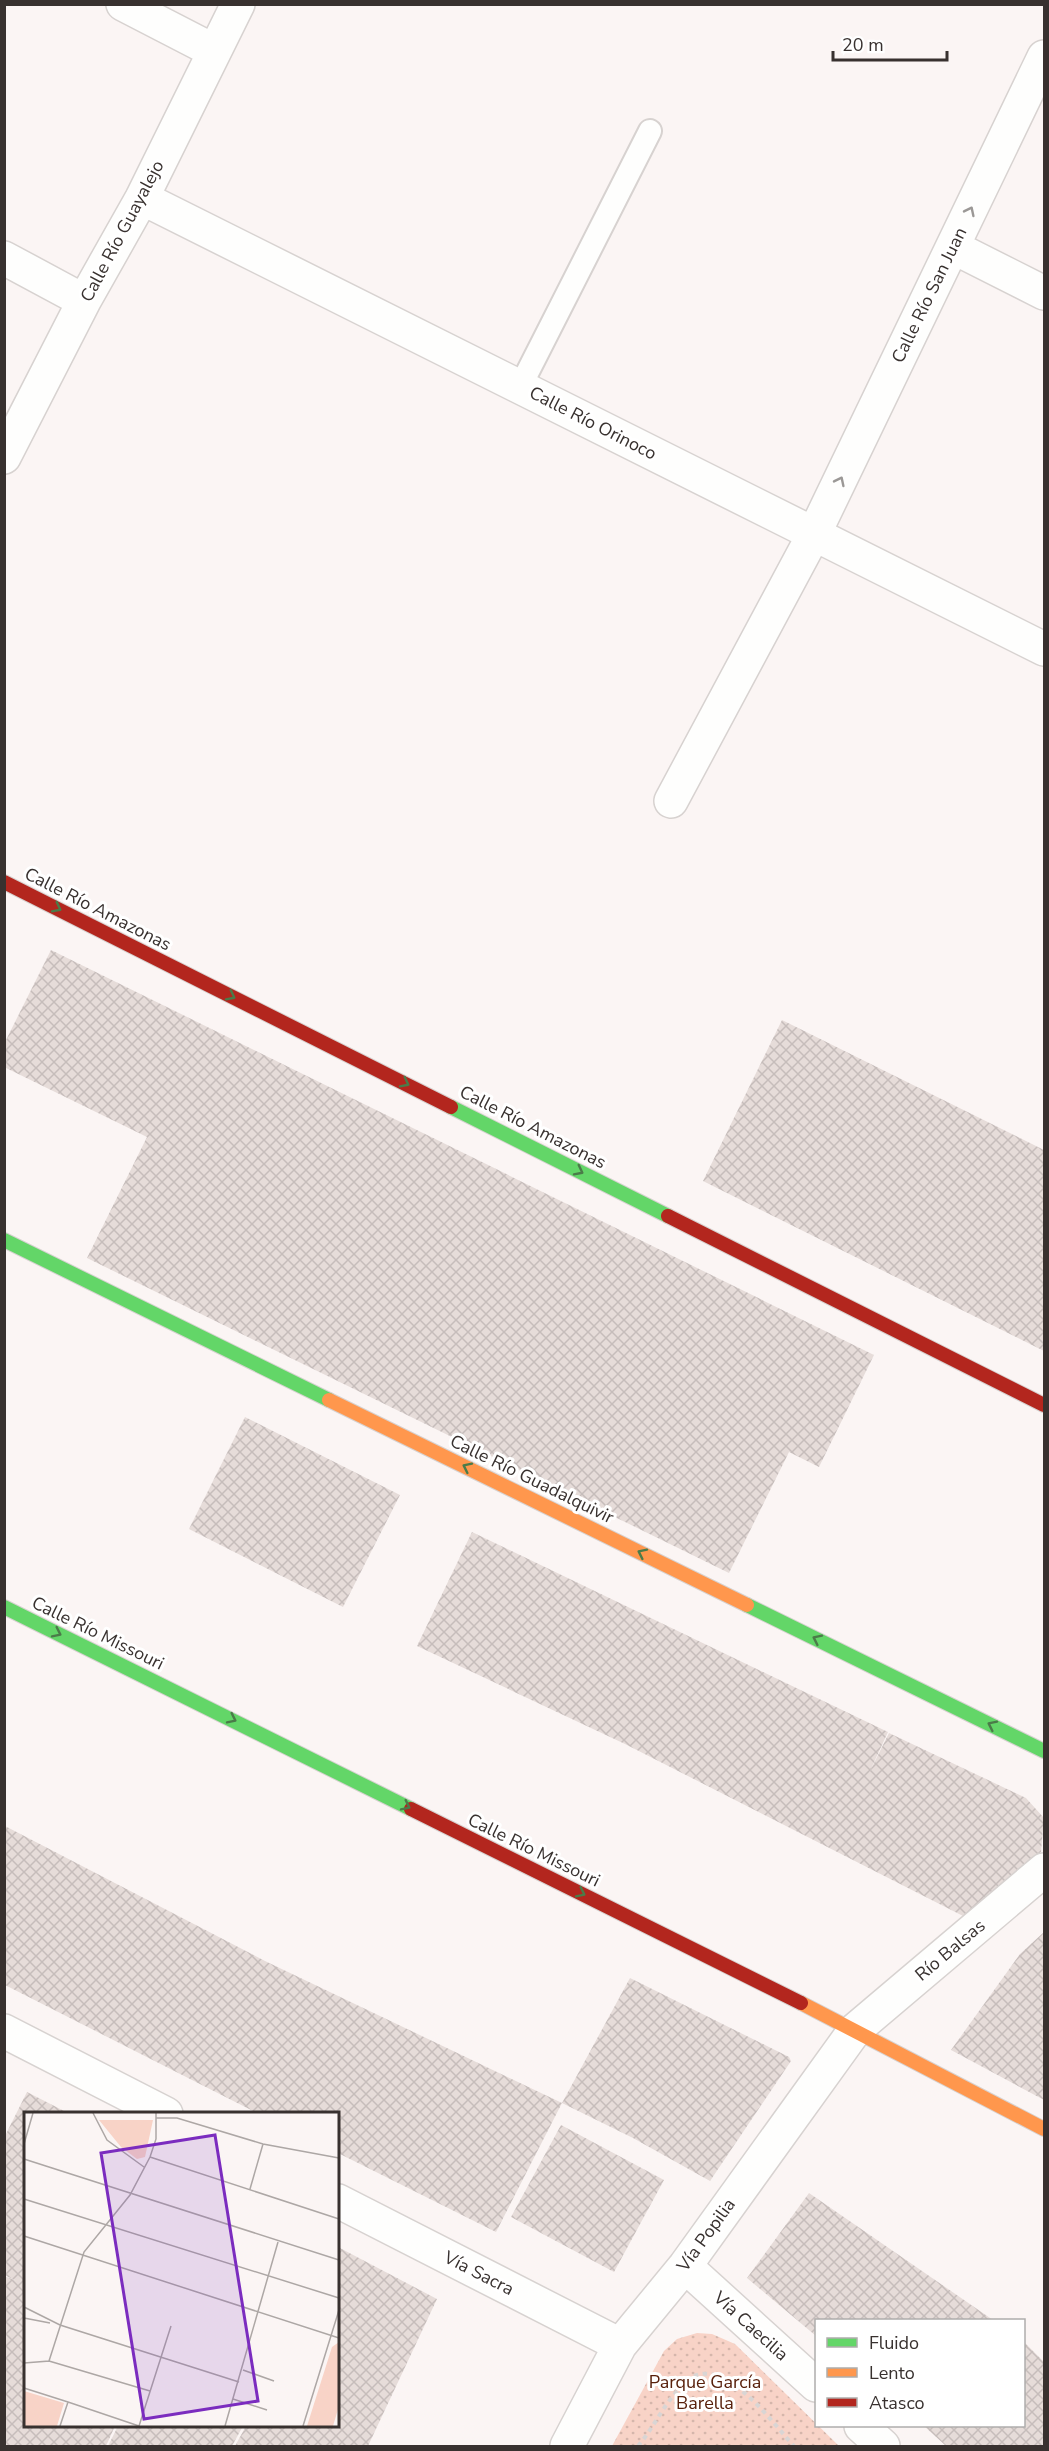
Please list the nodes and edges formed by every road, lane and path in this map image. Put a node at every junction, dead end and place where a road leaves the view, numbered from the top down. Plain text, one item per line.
1 (123, 4) edge
2 (238, 4) edge
3 (214, 51) junction
4 (1044, 57) edge
5 (650, 131) dead end
6 (142, 198) junction
7 (953, 247) junction
8 (4, 258) edge
9 (1044, 293) edge
10 (84, 301) junction
11 (520, 387) junction
12 (4, 457) edge
13 (814, 534) junction
14 (1044, 649) edge
15 (670, 801) dead end
16 (4, 882) edge
17 (4, 1240) edge
18 (1044, 1405) edge
19 (4, 1607) edge
20 (1044, 1750) edge
21 (1044, 1870) edge
22 (855, 2030) junction
23 (4, 2031) edge
24 (162, 2112) edge
25 (1044, 2129) edge
26 (339, 2202) edge
27 (685, 2266) junction
28 (620, 2345) junction
29 (815, 2384) edge
30 (862, 2427) edge
31 (567, 2446) edge
32 (638, 2446) edge
33 (794, 2446) edge
34 (883, 2446) edge

1 - 3 street
2 - 3 street, Calle Río Guayalejo
3 - 6 street, Calle Río Guayalejo
7 -> 4 street, Calle Río San Juan
5 - 11 lane
6 - 10 street, Calle Río Guayalejo
6 - 11 street, Calle Río Orinoco
7 - 9 street
13 -> 7 street, Calle Río San Juan
8 - 10 street
10 - 12 street, Calle Río Guayalejo
11 - 13 street, Calle Río Orinoco
13 - 14 street, Calle Río Orinoco
13 - 15 street, Calle Río San Juan
16 -> 18 street, Calle Río Amazonas
20 -> 17 street, Calle Río Guadalquivir
19 -> 22 street, Calle Río Missouri
21 - 22 street, Río Balsas
22 - 25 street, Calle Río Missouri
22 - 27 street, Vía Popilia
23 - 24 street
26 - 28 street, Vía Sacra
27 - 28 street, Vía Popilia
27 - 29 street, Vía Caecilia
28 - 31 street, Vía Popilia
30 - 34 street
32 - 33 path

